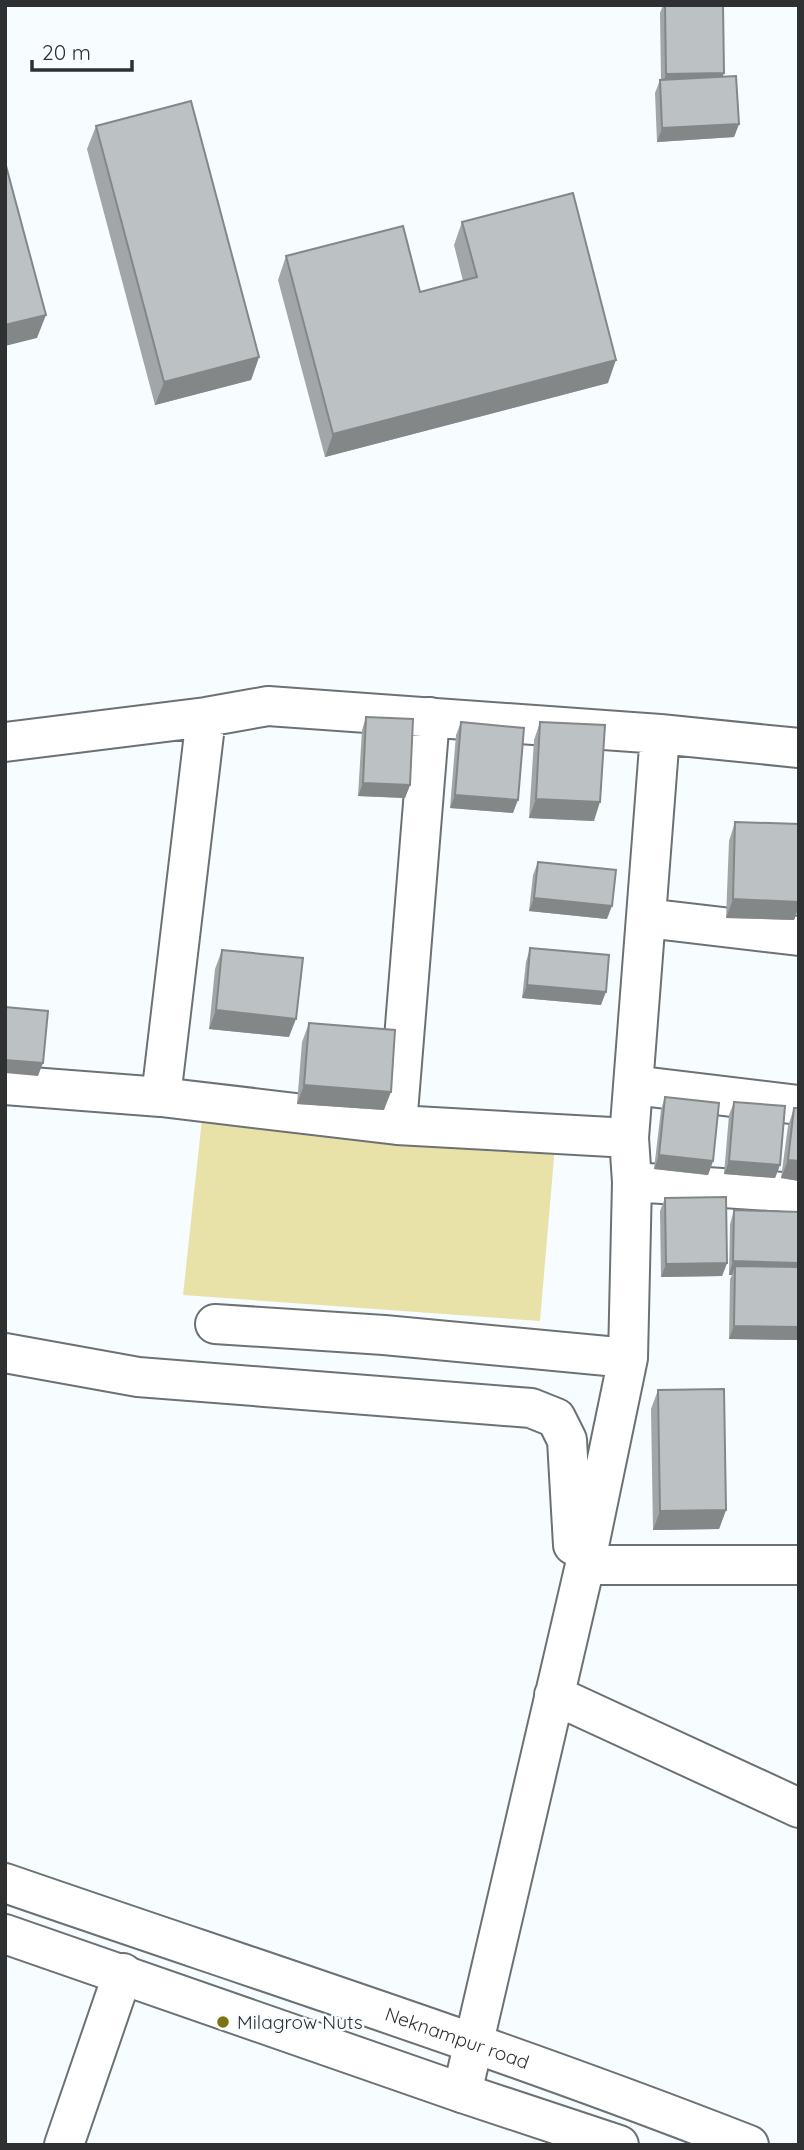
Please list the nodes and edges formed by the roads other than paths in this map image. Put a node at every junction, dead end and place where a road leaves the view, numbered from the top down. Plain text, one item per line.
1 (206, 717) junction
2 (430, 717) junction
3 (660, 734) junction
4 (5, 743) edge
5 (799, 748) edge
6 (646, 918) junction
7 (799, 936) edge
8 (5, 1085) edge
9 (633, 1085) junction
10 (161, 1097) junction
11 (799, 1105) edge
12 (397, 1125) junction
13 (629, 1138) junction
14 (632, 1182) junction
15 (799, 1193) edge
16 (215, 1324) dead end
17 (5, 1353) edge
18 (628, 1357) junction
19 (587, 1556) junction
20 (799, 1565) edge
21 (554, 1695) junction
22 (799, 1808) edge
23 (5, 1883) edge
24 (5, 1934) edge
25 (123, 1973) junction
26 (473, 2044) junction
27 (462, 2093) junction
28 (64, 2145) edge
29 (619, 2145) edge
30 (749, 2145) edge

1 - 2 street
1 - 4 street
1 - 10 street
2 - 3 street
2 - 12 street
3 - 5 street
3 - 6 street
6 - 7 street
6 - 9 street
8 - 10 street
9 - 11 street
9 - 13 street
10 - 12 street
12 - 13 street
13 - 14 street
14 - 15 street
14 - 18 street
16 - 18 street
17 - 19 street
18 - 19 street
19 - 20 street
19 - 21 street
21 - 22 street
21 - 26 street
23 - 26 street, Neknampur road
24 - 25 street
25 - 27 street
25 - 28 street
26 - 27 street
26 - 30 street, Neknampur road
27 - 29 street

